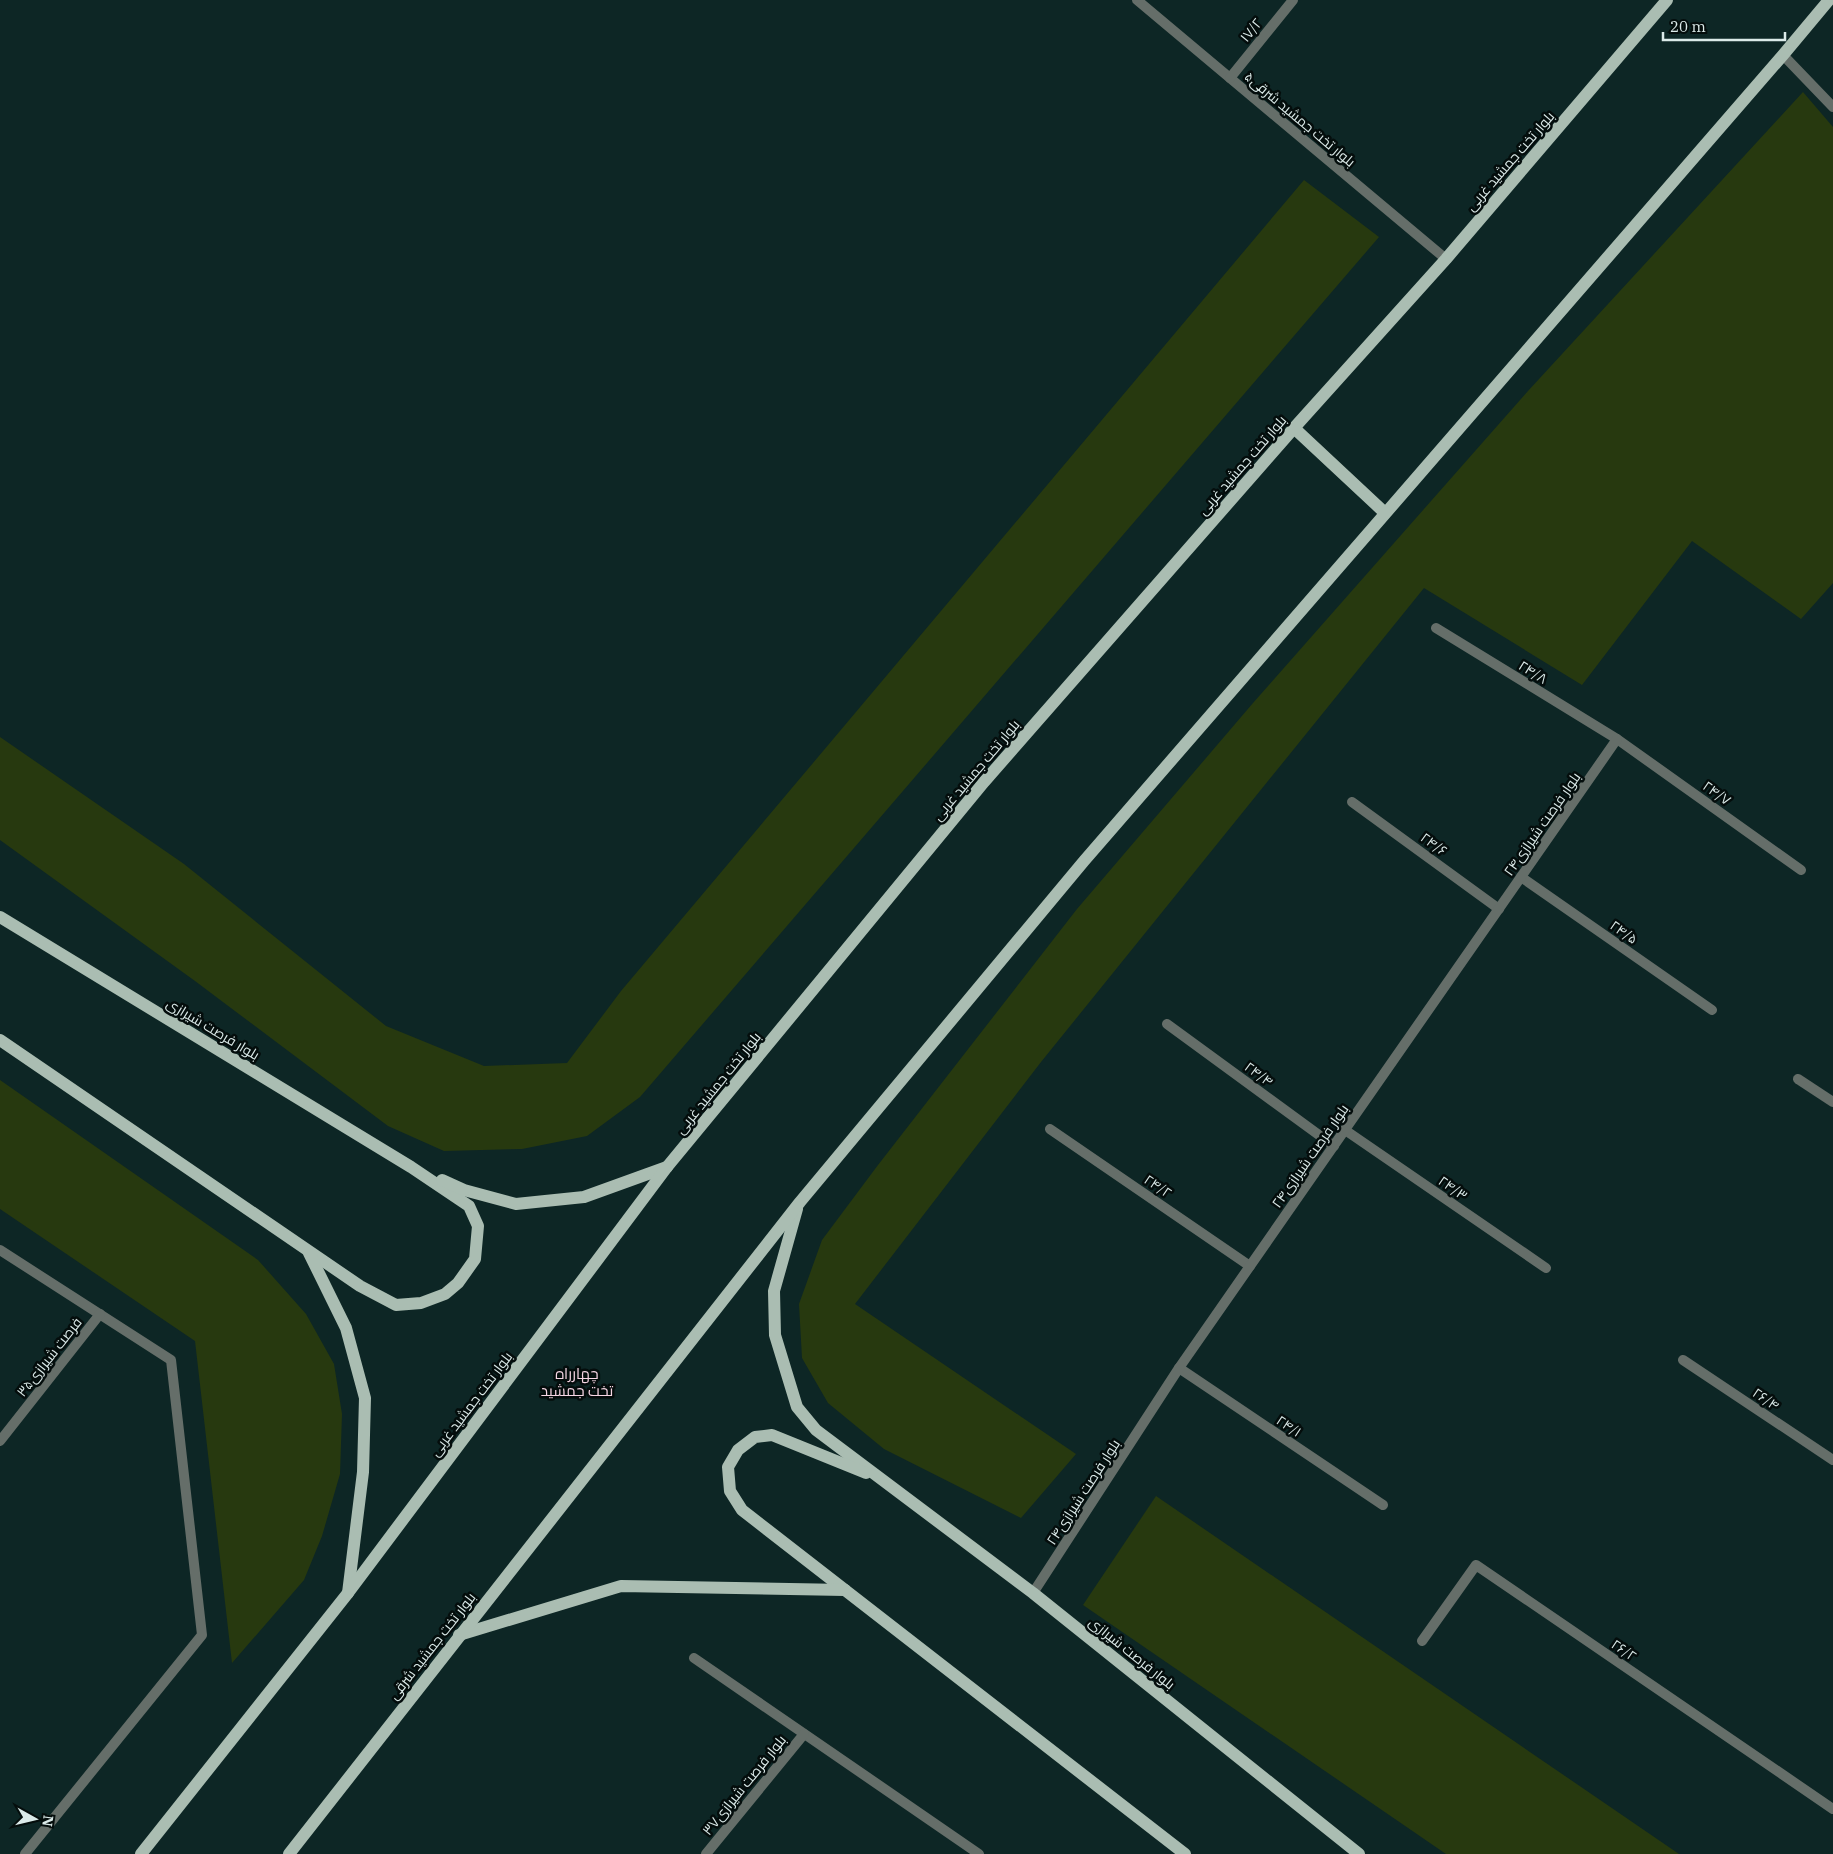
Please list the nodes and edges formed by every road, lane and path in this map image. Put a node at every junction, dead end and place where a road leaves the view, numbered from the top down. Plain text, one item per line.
1 (1137, 0) edge
2 (1293, 0) edge
3 (1667, 0) edge
4 (1828, 0) edge
5 (1783, 55) junction
6 (1230, 78) junction
7 (1833, 107) edge
8 (1446, 258) junction
9 (1294, 428) junction
10 (1385, 513) junction
11 (1436, 628) dead end
12 (1617, 739) junction
13 (1352, 802) dead end
14 (1801, 870) dead end
15 (1521, 877) junction
16 (1499, 909) junction
17 (0, 917) edge
18 (1712, 1010) dead end
19 (1167, 1024) dead end
20 (0, 1040) edge
21 (1798, 1079) dead end
22 (1833, 1102) edge
23 (1050, 1129) dead end
24 (1345, 1130) junction
25 (1334, 1146) junction
26 (411, 1167) junction
27 (668, 1167) junction
28 (800, 1202) junction
29 (0, 1250) edge
30 (308, 1250) junction
31 (1250, 1266) junction
32 (1546, 1268) dead end
33 (100, 1314) junction
34 (1683, 1360) dead end
35 (1179, 1368) junction
36 (0, 1441) edge
37 (1833, 1460) edge
38 (884, 1480) junction
39 (1383, 1505) dead end
40 (845, 1590) junction
41 (348, 1593) junction
42 (1033, 1593) junction
43 (459, 1635) junction
44 (1422, 1641) dead end
45 (694, 1658) dead end
46 (804, 1734) junction
47 (1833, 1809) edge
48 (26, 1854) edge
49 (141, 1854) edge
50 (289, 1854) edge
51 (706, 1854) edge
52 (979, 1854) edge
53 (1186, 1854) edge
54 (1359, 1854) edge

1 - 6 street, بلوار تخت جمشید شرقی۵
2 - 6 street, ۱۷/۲
3 - 8 main road, بلوار تخت جمشید غربی
4 - 5 main road
5 - 7 street
5 - 10 main road
6 - 8 street, بلوار تخت جمشید شرقی۵
8 - 9 main road, بلوار تخت جمشید غربی
9 - 10 main road
9 - 27 main road, بلوار تخت جمشید غربی
10 - 28 main road
11 - 12 street, ۲۴/۸
12 - 14 street, ۲۴/۷
12 - 15 street, بلوار فرصت شیرازی۲۴
13 - 16 street, ۲۴/۶
15 - 16 street, بلوار فرصت شیرازی۲۴
15 - 18 street, ۲۴/۵
16 - 24 street, بلوار فرصت شیرازی۲۴
17 - 26 main road, بلوار فرصت شیرازی
19 - 25 street, ۲۴/۴
20 - 30 main road
21 - 22 street
23 - 31 street, ۲۴/۲
24 - 25 street, بلوار فرصت شیرازی۲۴
24 - 32 street, ۲۴/۳
25 - 31 street, بلوار فرصت شیرازی۲۴
26 - 27 main road
26 - 30 main road
27 - 41 main road, بلوار تخت جمشید غربی
28 - 38 main road
28 - 43 main road, بلوار تخت جمشید شرقی
29 - 33 street
30 - 41 main road
31 - 35 street, بلوار فرصت شیرازی۲۴
33 - 36 street, فرصت شیرازی۳۵
33 - 48 street
34 - 37 street, ۲۶/۴
35 - 39 street, ۲۴/۱
35 - 42 street, بلوار فرصت شیرازی۲۴
38 - 40 main road
38 - 42 main road, بلوار فرصت شیرازی
40 - 43 main road
40 - 53 main road
41 - 49 main road
42 - 54 main road, بلوار فرصت شیرازی
43 - 50 main road, بلوار تخت جمشید شرقی
44 - 47 street, ۲۶/۲
45 - 46 street
46 - 51 street, بلوار فرصت شیرازی۳۷
46 - 52 street

